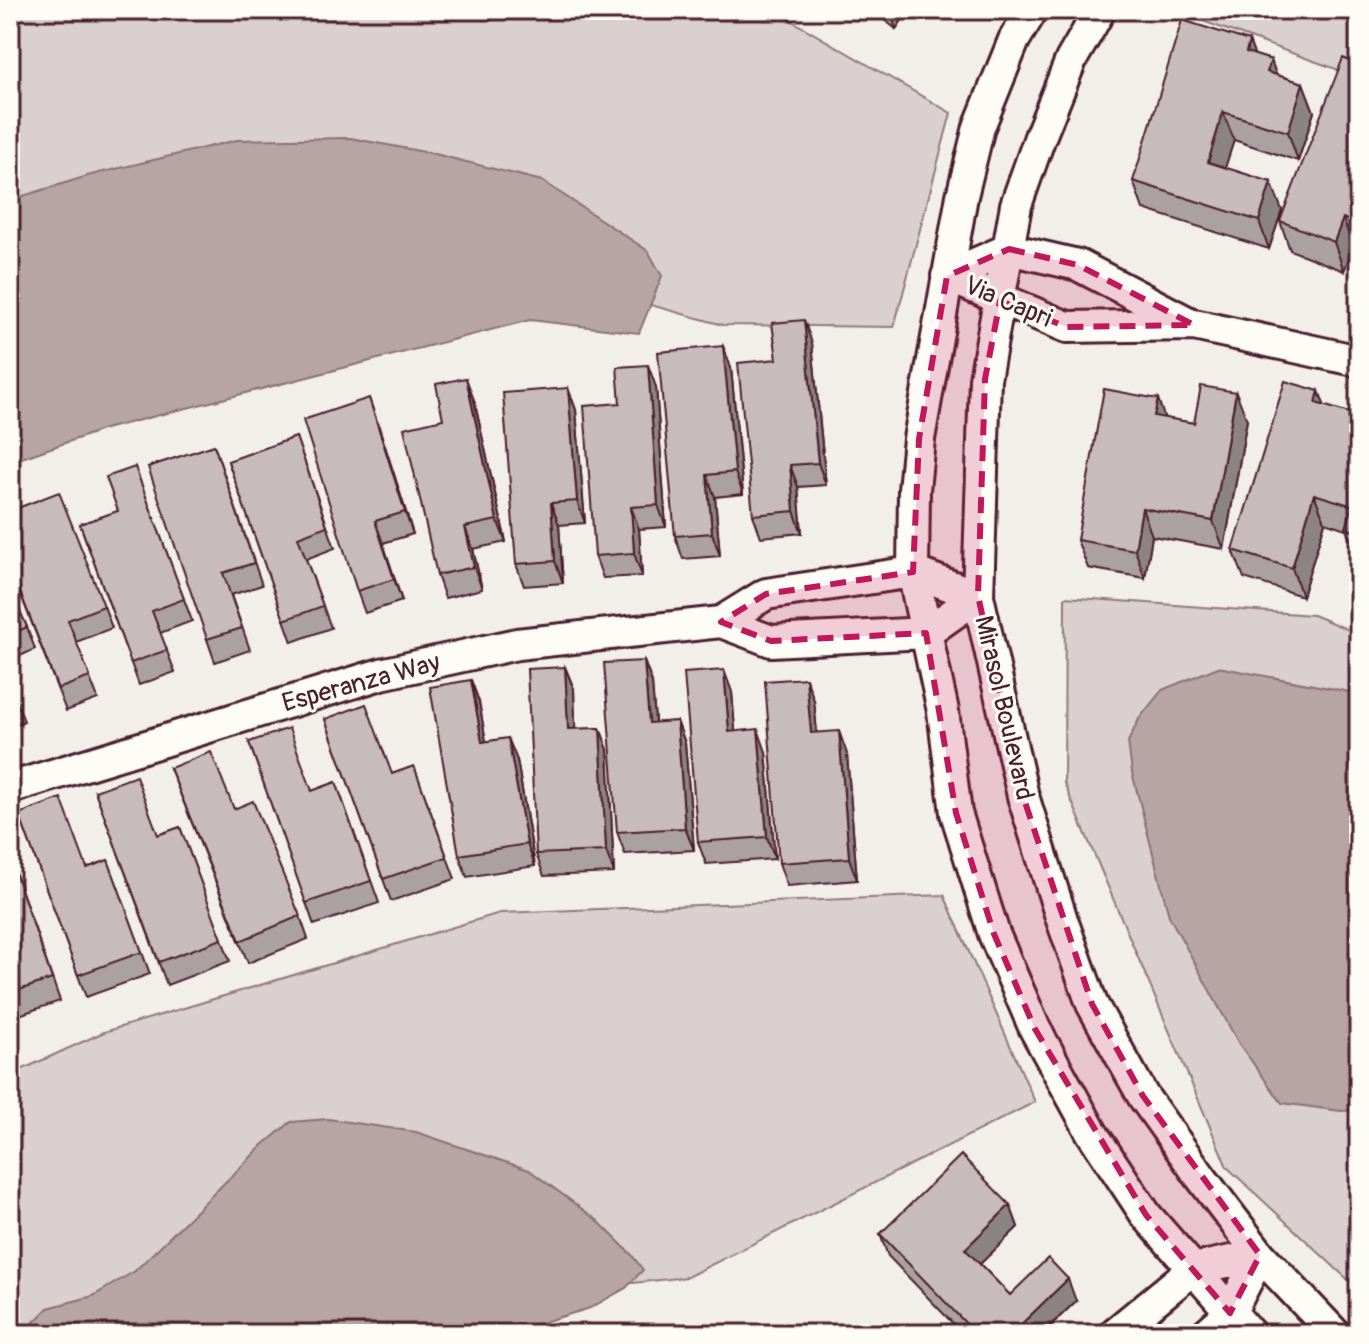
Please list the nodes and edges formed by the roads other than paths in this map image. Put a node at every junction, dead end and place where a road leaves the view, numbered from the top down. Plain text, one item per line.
1 (1032, 10) edge
2 (1100, 10) edge
3 (1009, 249) junction
4 (947, 276) junction
5 (1000, 301) junction
6 (1194, 325) junction
7 (1359, 361) edge
8 (913, 572) junction
9 (978, 596) junction
10 (721, 622) junction
11 (926, 633) junction
12 (10, 788) edge
13 (1260, 1255) junction
14 (1193, 1269) junction
15 (1240, 1324) edge
16 (1114, 1334) edge
17 (1206, 1334) edge
18 (1335, 1334) edge

1 - 4 street
2 - 3 street, Mirasol Boulevard
3 - 4 street, Via Capri
3 - 5 street, Mirasol Boulevard
3 - 6 street, Via Capri
4 - 5 street, Via Capri
4 - 8 street
5 - 6 street, Via Capri
5 - 9 street, Mirasol Boulevard
6 - 7 street, Via Capri
8 - 9 street, Esperanza Way
8 - 10 street, Esperanza Way
8 - 11 street
9 - 11 street
9 - 13 street, Mirasol Boulevard
10 - 11 street, Esperanza Way
10 - 12 street, Esperanza Way
11 - 14 street
13 - 14 street
13 - 15 street
13 - 18 street, Mirasol Boulevard
14 - 15 street
14 - 16 street
15 - 17 street

